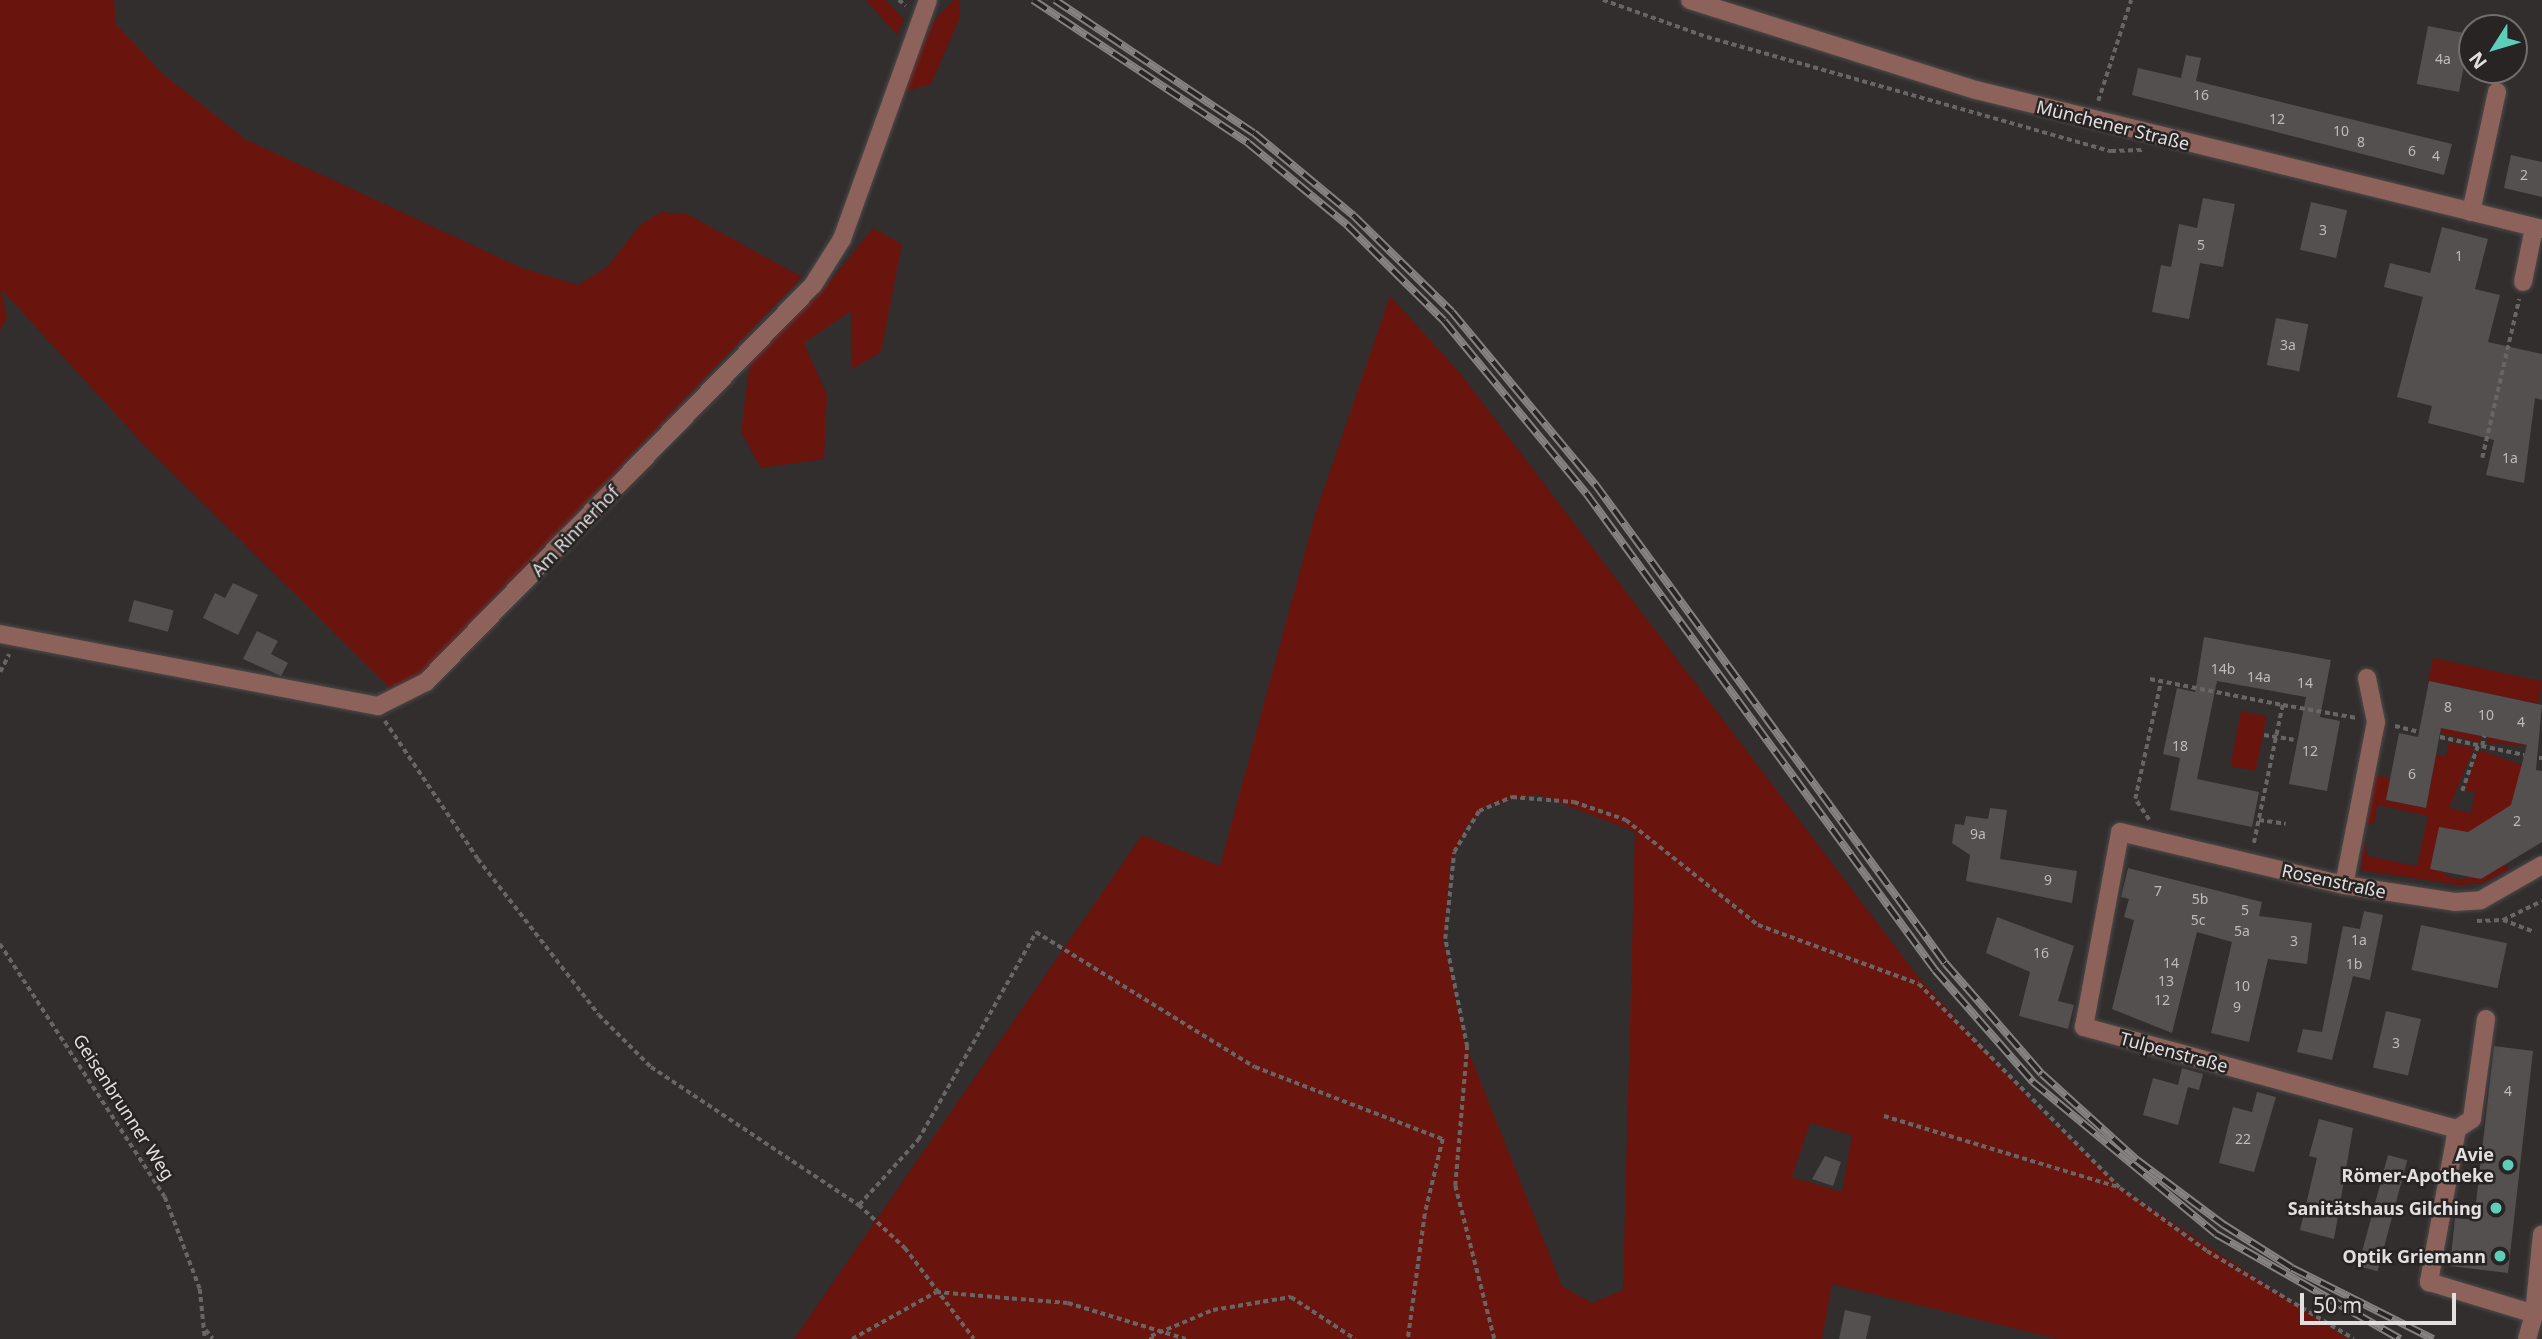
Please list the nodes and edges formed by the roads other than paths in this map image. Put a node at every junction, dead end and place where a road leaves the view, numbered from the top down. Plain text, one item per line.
1 (929, 0) edge
2 (1690, 0) edge
3 (2497, 92) dead end
4 (2471, 212) junction
5 (2538, 228) edge
6 (2522, 282) road end
7 (0, 634) edge
8 (2367, 678) dead end
9 (2120, 832) joint
10 (2542, 865) edge
11 (2344, 885) junction
12 (2486, 1019) dead end
13 (2457, 1129) junction
14 (2542, 1234) edge
15 (2534, 1314) junction
16 (2526, 1339) edge

1 - 7 street, Am Rinnerhof
2 - 4 street, Münchener Straße
3 - 4 street
4 - 5 street, Münchener Straße
5 - 6 street
8 - 11 street
9 - 11 street, Rosenstraße
9 - 13 street, Tulpenstraße
10 - 11 street, Rosenstraße
12 - 13 street
13 - 15 street
14 - 15 street
15 - 16 street

